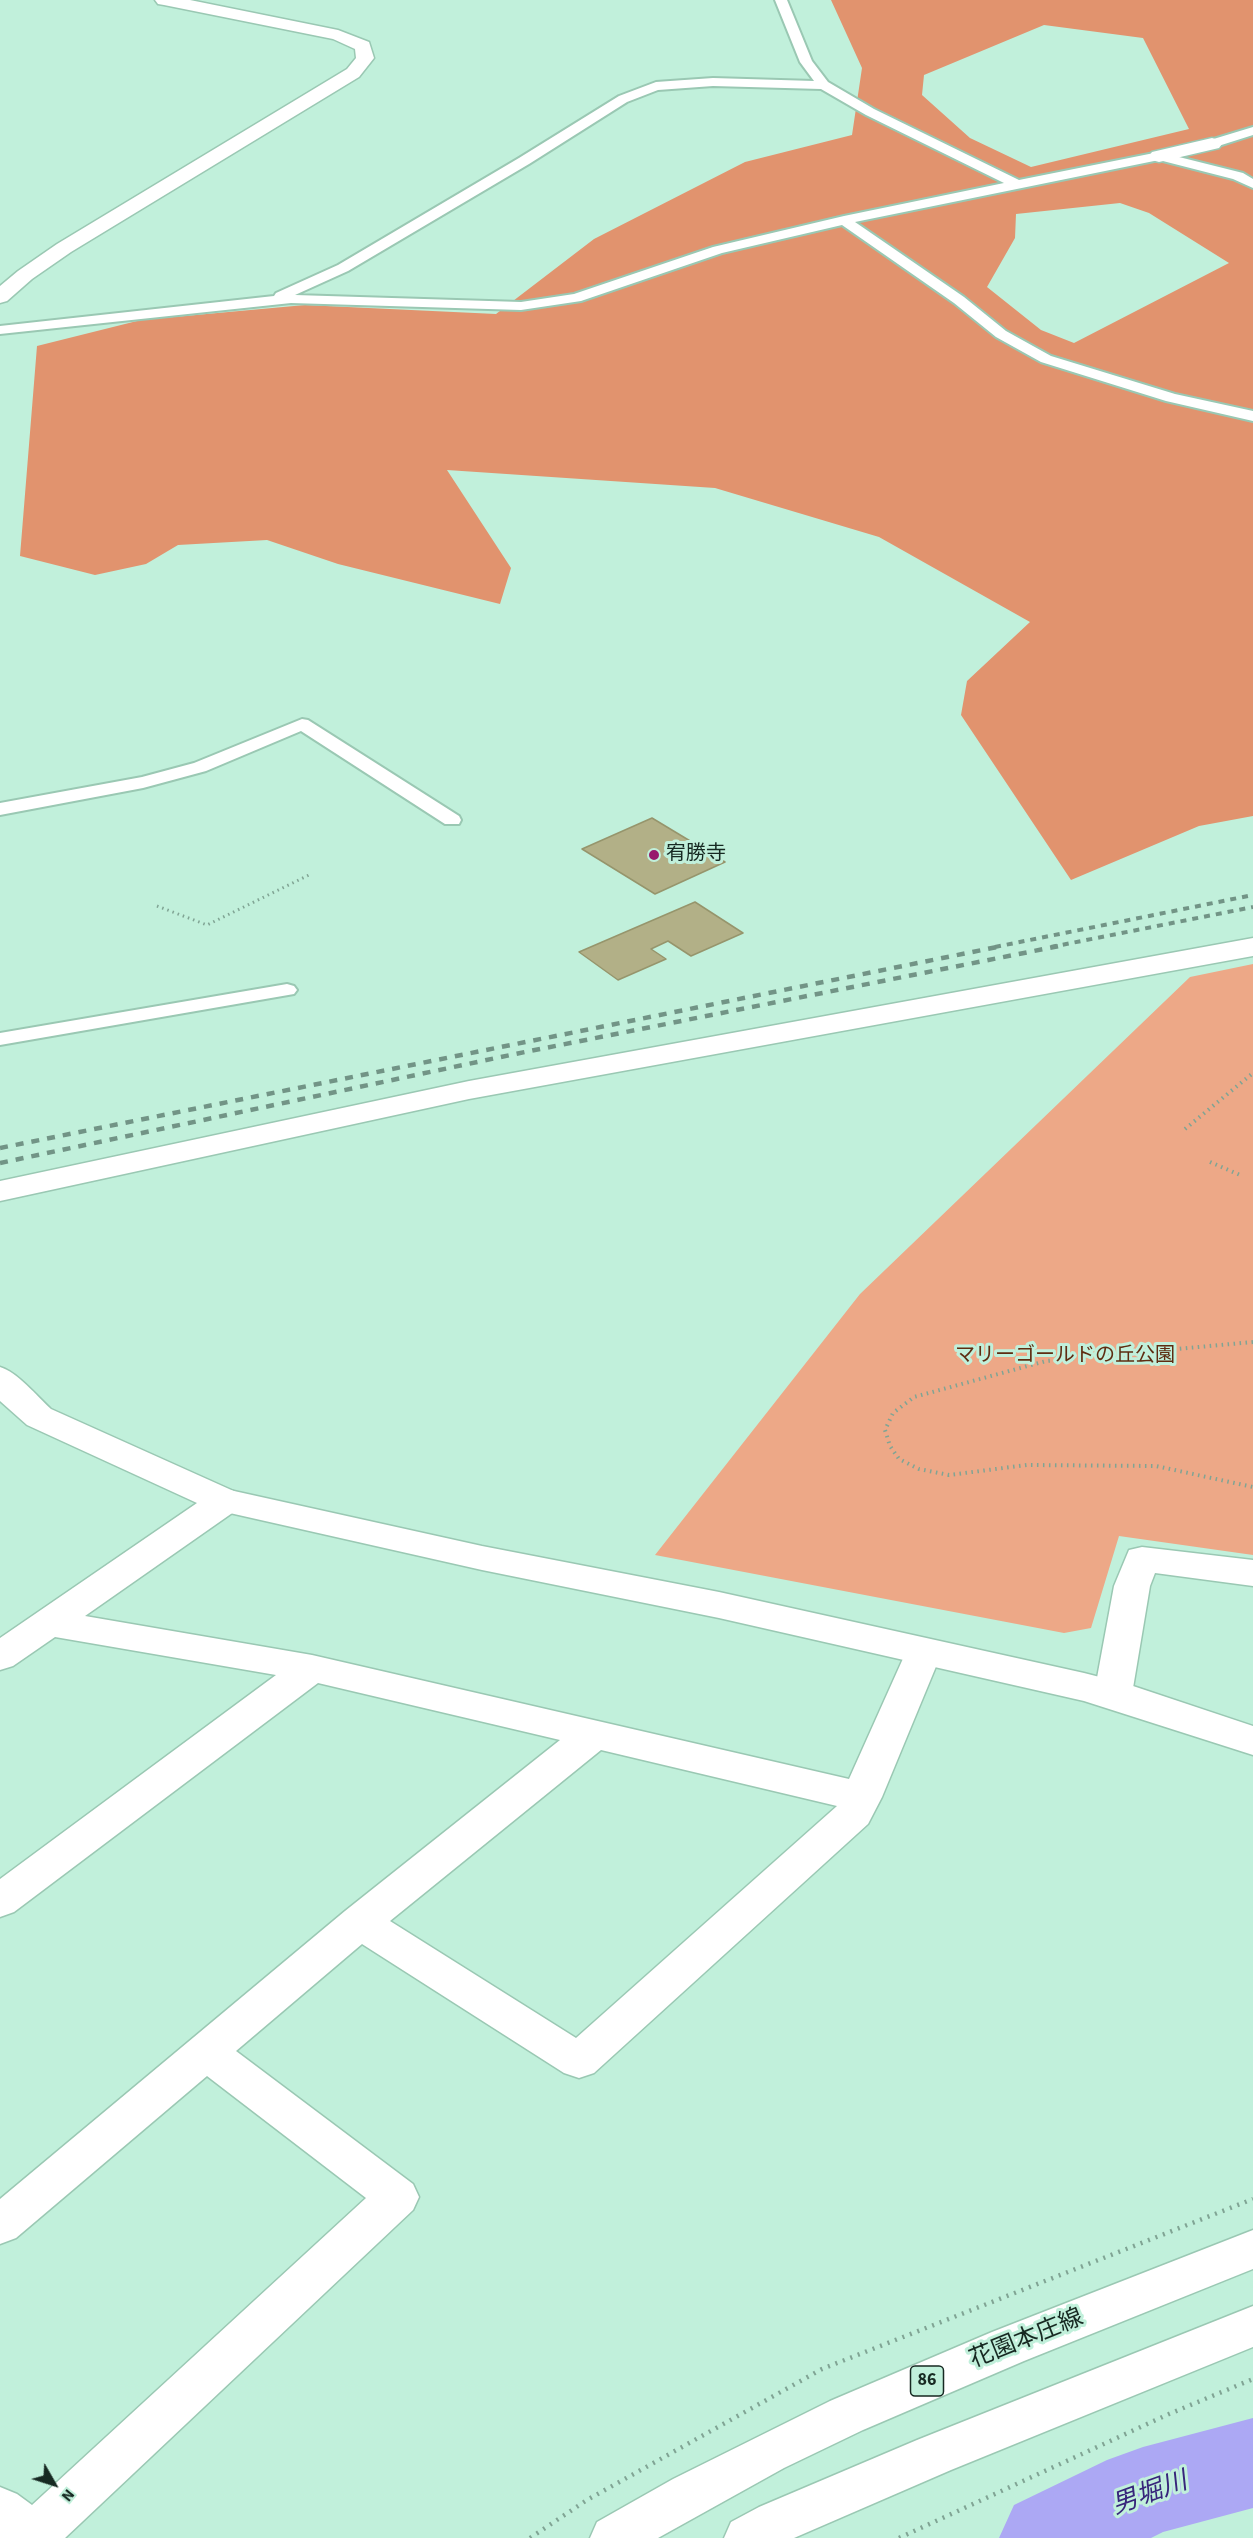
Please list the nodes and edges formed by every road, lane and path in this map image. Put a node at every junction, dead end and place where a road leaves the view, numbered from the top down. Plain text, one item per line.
1 (164, 0) edge
2 (781, 0) edge
3 (824, 84) junction
4 (1253, 131) edge
5 (1212, 144) joint
6 (1159, 156) junction
7 (1016, 184) junction
8 (1253, 184) edge
9 (844, 220) junction
10 (0, 297) edge
11 (270, 302) junction
12 (0, 330) edge
13 (1253, 416) edge
14 (0, 809) edge
15 (452, 820) dead end
16 (311, 874) dead end
17 (157, 906) dead end
18 (1253, 947) edge
19 (287, 990) dead end
20 (0, 1039) edge
21 (1253, 1073) edge
22 (1185, 1129) dead end
23 (1210, 1162) dead end
24 (1240, 1175) dead end
25 (0, 1191) edge
26 (1253, 1342) edge
27 (0, 1378) edge
28 (1253, 1486) edge
29 (225, 1501) junction
30 (1253, 1573) edge
31 (50, 1623) junction
32 (923, 1652) junction
33 (0, 1657) edge
34 (312, 1668) junction
35 (1113, 1694) junction
36 (593, 1735) junction
37 (1253, 1741) edge
38 (862, 1797) junction
39 (0, 1901) edge
40 (360, 1922) junction
41 (206, 2052) junction
42 (0, 2225) edge
43 (1253, 2249) edge
44 (1253, 2326) edge
45 (1253, 2379) edge
46 (0, 2509) edge
47 (614, 2538) edge
48 (748, 2538) edge
49 (899, 2538) edge

1 - 10 street
2 - 3 lane
3 - 7 lane
3 - 11 lane
4 - 5 lane
5 - 6 street
6 - 7 lane
6 - 8 lane
7 - 9 lane
9 - 11 lane
9 - 13 lane
11 - 12 lane
14 - 15 lane
16 - 17 path
18 - 25 street
19 - 20 lane
21 - 22 path
23 - 24 path
26 - 28 path
27 - 29 street
29 - 31 street
29 - 32 street
30 - 35 street
31 - 33 street
31 - 34 street
32 - 35 street
32 - 38 street
34 - 36 street
34 - 39 street
35 - 37 street
36 - 38 street
36 - 40 street
38 - 40 street
40 - 41 street
41 - 42 street
41 - 46 street
43 - 47 street, 花園本庄線 / 86
44 - 48 street
45 - 49 path

